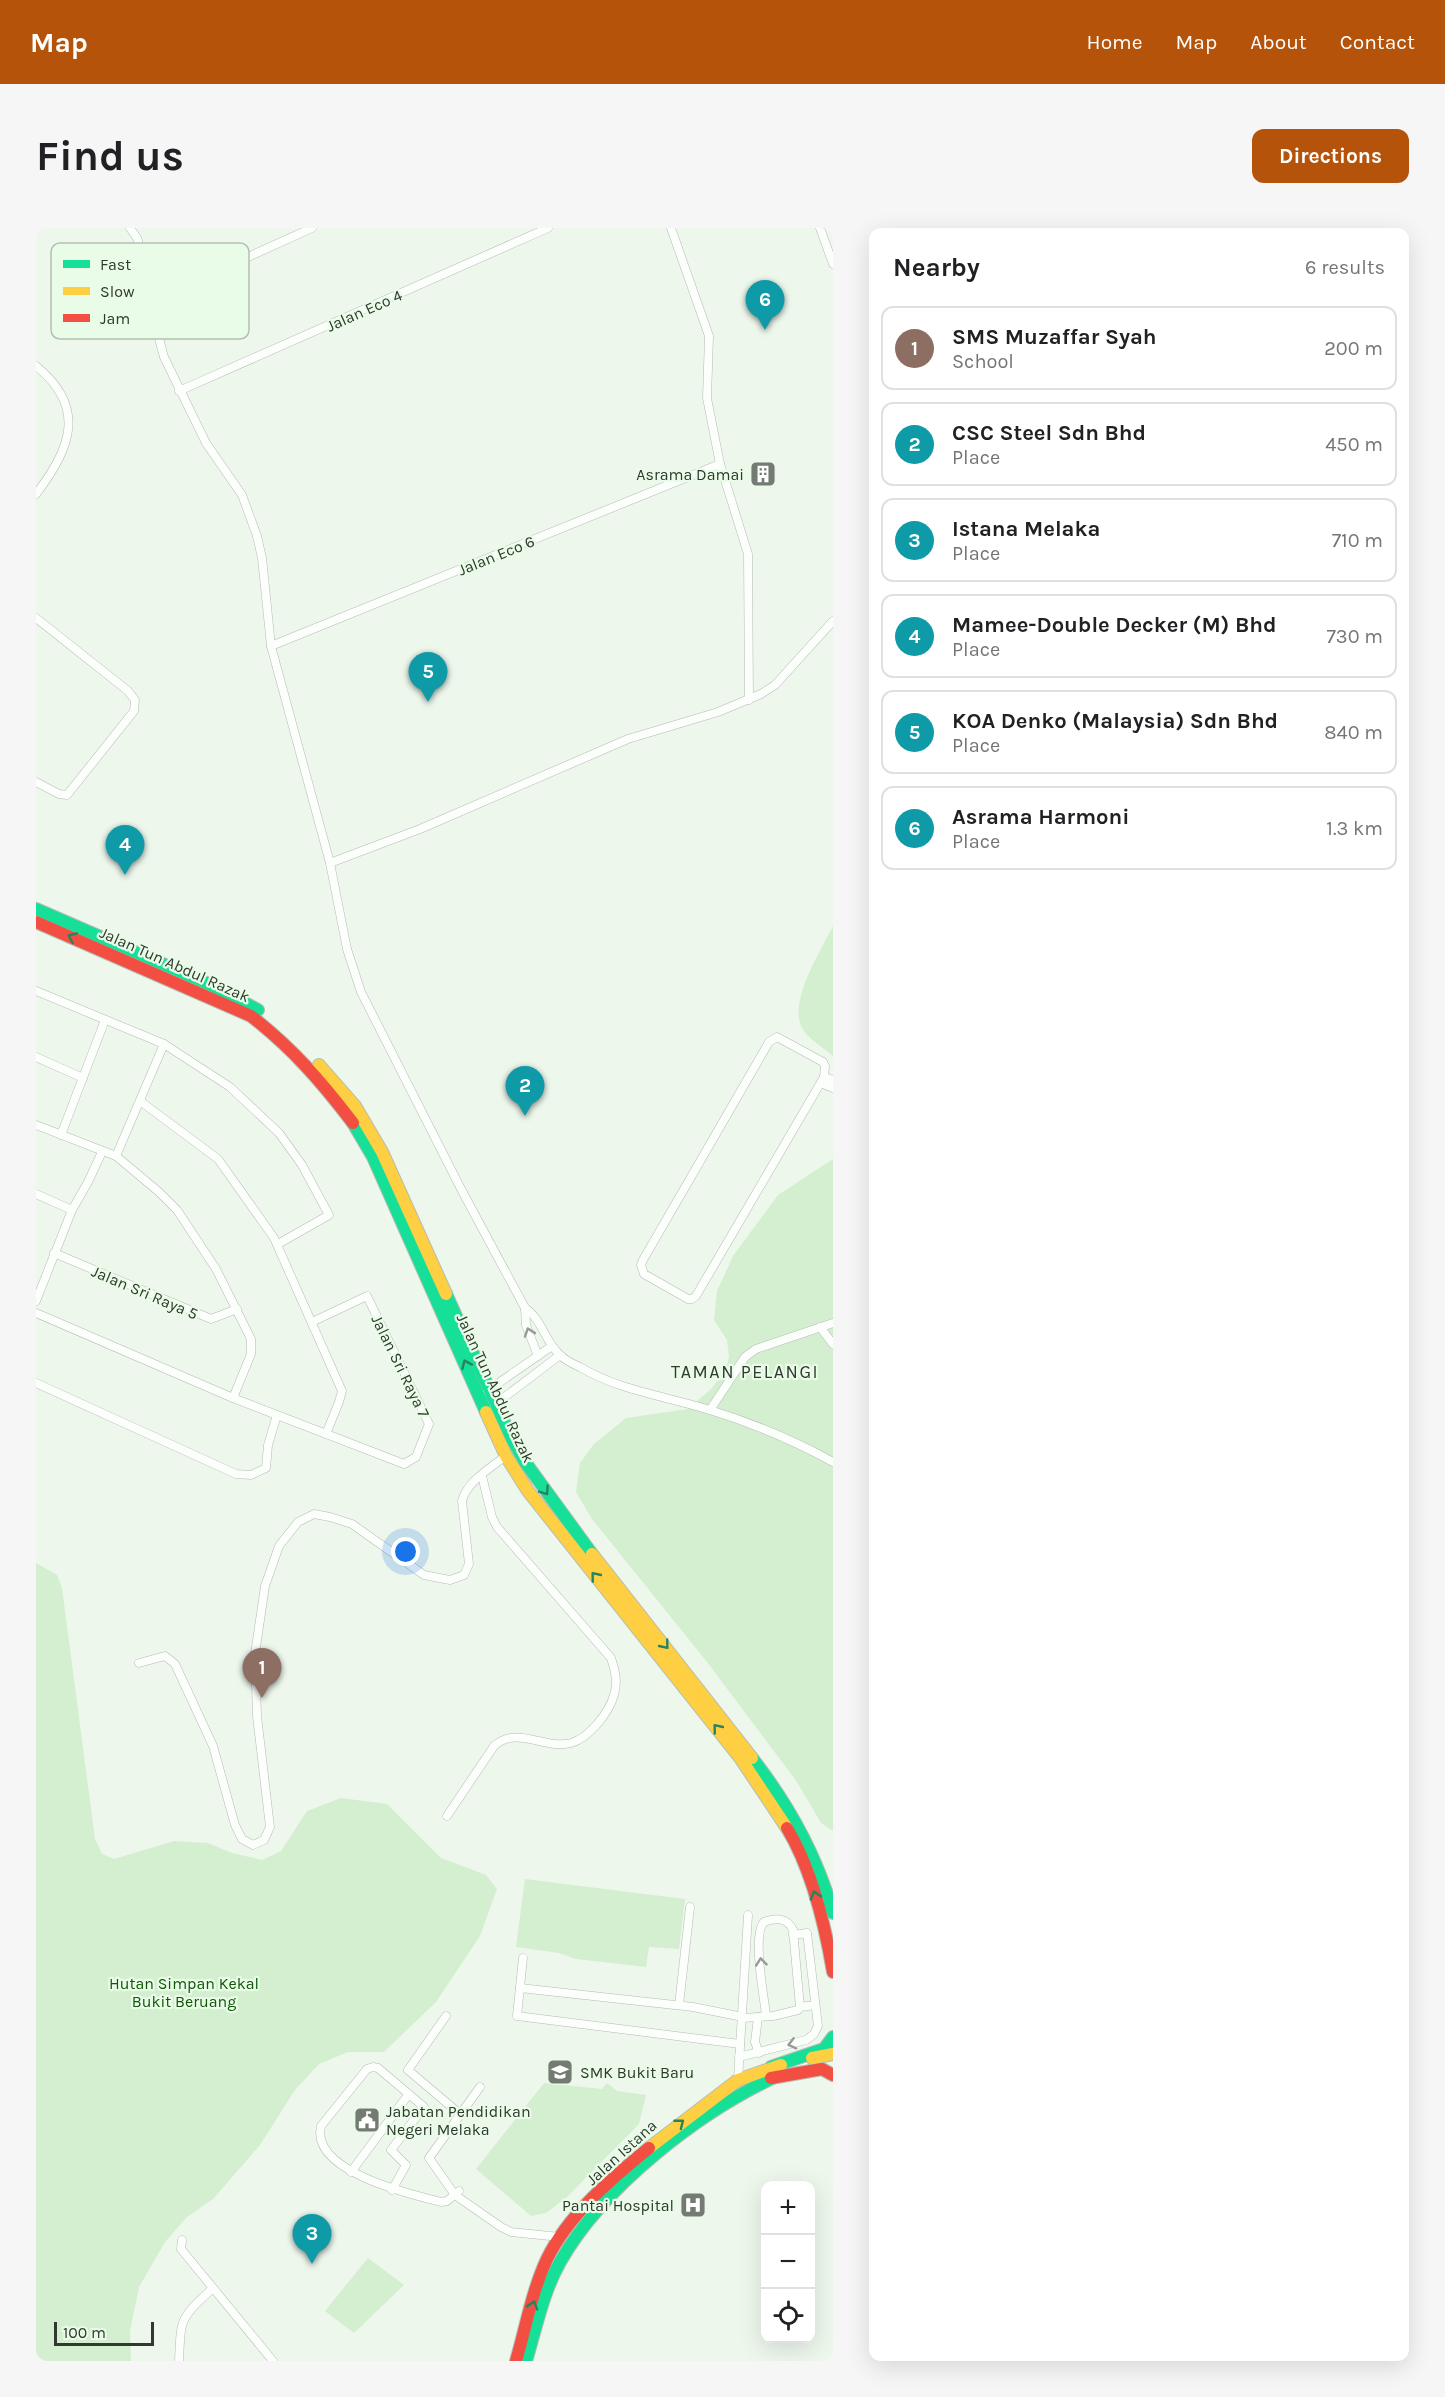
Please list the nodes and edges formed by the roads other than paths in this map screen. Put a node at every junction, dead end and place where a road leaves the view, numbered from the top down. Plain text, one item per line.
1 (130, 228) edge
2 (312, 228) edge
3 (548, 228) edge
4 (671, 228) edge
5 (820, 228) edge
6 (138, 243) edge
7 (249, 257) edge
8 (833, 264) edge
9 (159, 339) edge
10 (36, 366) edge
11 (179, 391) junction
12 (720, 464) junction
13 (36, 494) edge
14 (36, 618) edge
15 (831, 625) edge
16 (272, 646) junction
17 (748, 700) junction
18 (36, 782) edge
19 (330, 863) junction
20 (36, 909) edge
21 (36, 922) edge
22 (36, 991) edge
23 (105, 1020) junction
24 (164, 1044) junction
25 (36, 1057) edge
26 (83, 1078) junction
27 (823, 1080) junction
28 (833, 1080) edge
29 (833, 1088) edge
30 (140, 1101) junction
31 (36, 1125) edge
32 (61, 1135) junction
33 (102, 1152) junction
34 (116, 1156) junction
35 (36, 1194) edge
36 (72, 1210) junction
37 (278, 1244) junction
38 (54, 1253) junction
39 (36, 1301) edge
40 (525, 1308) junction
41 (237, 1309) junction
42 (36, 1313) edge
43 (312, 1322) junction
44 (833, 1323) edge
45 (820, 1327) junction
46 (833, 1344) edge
47 (552, 1346) junction
48 (560, 1355) junction
49 (538, 1356) junction
50 (36, 1383) edge
51 (485, 1392) junction
52 (233, 1398) junction
53 (491, 1407) junction
54 (710, 1410) junction
55 (277, 1415) junction
56 (326, 1434) junction
57 (517, 1447) junction
58 (506, 1456) junction
59 (833, 1462) edge
60 (482, 1476) junction
61 (139, 1663) dead end
62 (447, 1816) dead end
63 (690, 1907) dead end
64 (833, 1913) edge
65 (748, 1916) dead end
66 (793, 1935) junction
67 (523, 1958) dead end
68 (833, 1972) edge
69 (520, 1988) junction
70 (679, 2005) junction
71 (815, 2005) junction
72 (801, 2007) junction
73 (446, 2016) dead end
74 (762, 2016) junction
75 (743, 2017) junction
76 (833, 2037) edge
77 (740, 2044) junction
78 (759, 2052) junction
79 (833, 2054) edge
80 (740, 2057) junction
81 (833, 2062) edge
82 (771, 2072) junction
83 (833, 2075) edge
84 (738, 2080) junction
85 (480, 2087) dead end
86 (408, 2095) junction
87 (460, 2114) junction
88 (351, 2172) junction
89 (392, 2190) junction
90 (455, 2191) junction
91 (603, 2205) junction
92 (560, 2237) junction
93 (182, 2240) dead end
94 (213, 2288) junction
95 (548, 2293) junction
96 (180, 2361) edge
97 (273, 2361) edge
98 (516, 2361) edge
99 (526, 2361) edge

1 - 6 street
2 - 7 street
3 - 11 street, Jalan Eco 4
4 - 12 street
5 - 8 street
9 - 11 street
10 - 13 street
11 - 16 street
12 - 16 street, Jalan Eco 6
12 - 17 street
14 - 18 street
15 - 17 street
16 - 19 street
17 - 19 street
19 - 40 street
20 - 51 main road, Jalan Tun Abdul Razak
51 -> 21 main road, Jalan Tun Abdul Razak
22 - 23 street
23 - 24 street
23 - 26 street
24 - 30 street
24 - 37 street
25 - 26 street
26 - 32 street
27 - 27 street
27 - 28 street
27 - 29 street
30 - 34 street
30 - 37 street
31 - 32 street
32 - 33 street
33 - 34 street
33 - 36 street
34 - 41 street
35 - 36 street
36 - 38 street
37 - 43 street
38 - 39 street
38 - 41 street, Jalan Sri Raya 5
40 - 47 street
49 -> 40 street
41 - 52 street
42 - 52 street
43 - 56 street
43 - 56 street, Jalan Sri Raya 7
44 - 45 street
45 - 46 street
45 - 54 street
47 - 48 street
47 - 49 street
48 - 53 street
48 - 54 street
49 - 51 street
50 - 55 street
51 - 53 main road, Jalan Tun Abdul Razak
52 - 55 street
53 - 57 main road, Jalan Tun Abdul Razak
53 - 58 main road, Jalan Tun Abdul Razak
54 - 59 street
55 - 56 street
57 - 58 street
57 -> 64 main road, Jalan Tun Abdul Razak
58 - 60 street
68 -> 58 main road, Jalan Tun Abdul Razak
60 - 61 street
60 - 62 street
63 - 70 street
65 - 75 street
66 - 71 street
66 - 72 street
74 -> 66 street
67 - 69 street
69 - 70 street
69 - 77 street
70 - 75 street
71 - 72 street
71 -> 78 street
72 - 74 street
73 - 87 street
74 - 75 street
74 - 78 street
75 - 77 street
76 - 82 main road
77 - 80 street
78 - 80 street
79 - 82 main road, Jalan Istana
80 - 84 street
81 - 82 main road, Jalan Istana
82 - 83 main road
82 - 84 main road, Jalan Istana
82 - 91 main road, Jalan Istana
92 -> 84 main road, Jalan Istana
85 - 87 street
86 - 88 street
86 - 88 street
86 - 89 street
87 - 90 street
88 - 89 street
89 - 90 street
90 - 92 street
91 - 92 main road
91 - 95 main road, Jalan Istana
92 - 95 main road
98 -> 92 main road, Jalan Istana
93 - 94 street
94 - 96 street
94 - 97 street
95 - 99 main road, Jalan Istana

